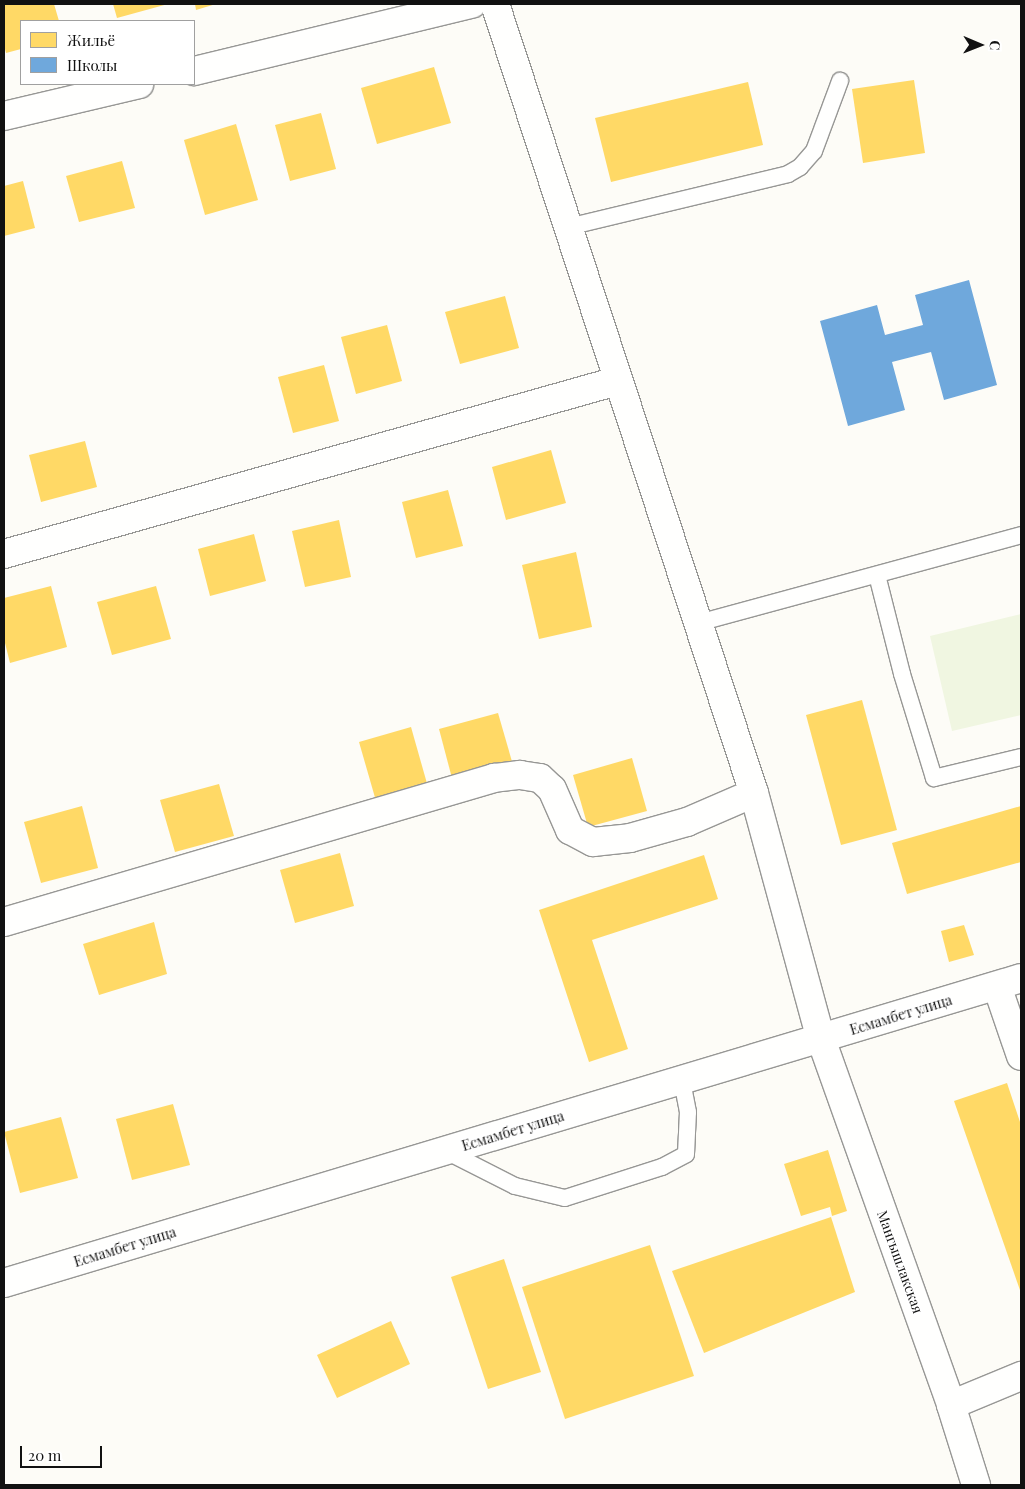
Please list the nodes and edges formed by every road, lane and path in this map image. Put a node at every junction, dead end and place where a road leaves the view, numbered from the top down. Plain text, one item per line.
1 (472, 4) edge
2 (495, 4) edge
3 (195, 71) edge
4 (840, 81) dead end
5 (135, 85) edge
6 (4, 116) edge
7 (568, 227) junction
8 (617, 381) junction
9 (1021, 535) edge
10 (4, 554) edge
11 (877, 575) junction
12 (698, 623) junction
13 (1021, 757) edge
14 (754, 793) junction
15 (4, 922) edge
16 (1009, 982) edge
17 (820, 1039) junction
18 (1021, 1056) edge
19 (682, 1081) junction
20 (446, 1151) junction
21 (4, 1283) edge
22 (1021, 1376) edge
23 (950, 1404) junction
24 (976, 1485) edge

1 - 3 street
2 - 7 street, Мангышлакская
4 - 7 lane
5 - 6 street
7 - 8 street, Мангышлакская
8 - 10 street
8 - 12 street, Мангышлакская
9 - 11 lane
11 - 12 lane
11 - 13 lane
12 - 14 street, Мангышлакская
14 - 15 street
14 - 17 street, Мангышлакская
16 - 17 street, Есмамбет улица
16 - 18 street
17 - 19 street, Есмамбет улица
17 - 23 street, Мангышлакская
19 - 20 street, Есмамбет улица
19 - 20 lane
20 - 21 street, Есмамбет улица
22 - 23 street
23 - 24 street, Мангышлакская

